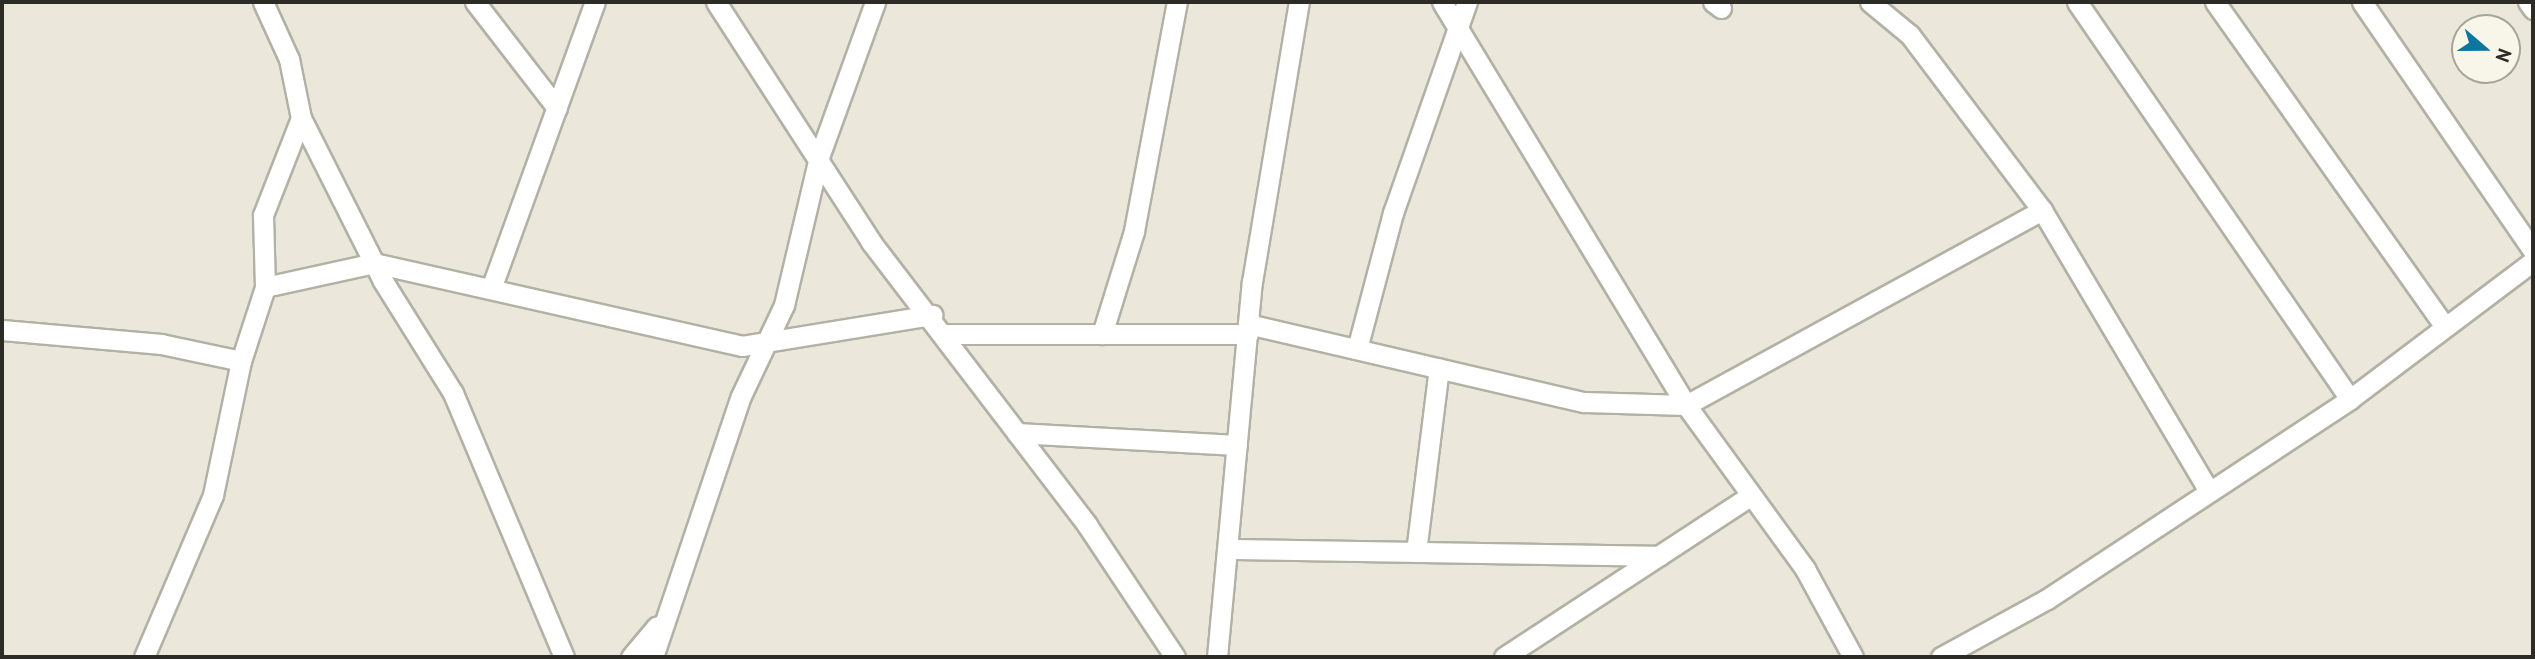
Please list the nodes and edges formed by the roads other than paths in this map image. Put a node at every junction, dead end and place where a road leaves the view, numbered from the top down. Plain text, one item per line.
1 (263, 2) edge
2 (475, 2) edge
3 (595, 2) edge
4 (716, 2) edge
5 (875, 2) edge
6 (1177, 2) edge
7 (1300, 2) edge
8 (1442, 2) edge
9 (1467, 2) edge
10 (1870, 2) edge
11 (2077, 2) edge
12 (2215, 2) edge
13 (2361, 2) edge
14 (2528, 2) edge
15 (2533, 9) edge
16 (1456, 23) junction
17 (557, 108) junction
18 (300, 118) junction
19 (819, 157) junction
20 (2042, 210) junction
21 (2533, 251) edge
22 (2533, 261) edge
23 (374, 263) junction
24 (492, 286) junction
25 (265, 288) junction
26 (932, 314) junction
27 (2445, 327) junction
28 (1248, 329) junction
29 (2, 330) edge
30 (945, 334) junction
31 (1102, 334) junction
32 (766, 343) junction
33 (1357, 349) junction
34 (241, 361) junction
35 (1439, 368) junction
36 (2350, 399) junction
37 (1686, 405) junction
38 (1017, 433) junction
39 (1237, 444) junction
40 (2209, 491) junction
41 (1747, 498) junction
42 (1228, 549) junction
43 (1416, 552) junction
44 (1659, 556) junction
45 (660, 623) junction
46 (144, 657) edge
47 (564, 657) edge
48 (631, 657) edge
49 (653, 657) edge
50 (1175, 657) edge
51 (1217, 657) edge
52 (1504, 657) edge
53 (1853, 657) edge
54 (1941, 657) edge

1 - 18 street
2 - 17 street
3 - 17 street
4 - 19 street
5 - 19 street
6 - 31 street
7 - 28 street
8 - 16 street
9 - 16 street
10 - 20 street
11 - 36 street
12 - 27 street
13 - 21 street
14 - 15 street
16 - 33 street
16 - 37 street
17 - 24 street
18 - 23 street
18 - 25 street
19 - 26 street
19 - 32 street
20 - 37 street
20 - 40 street
22 - 27 street
23 - 24 street
23 - 25 street
23 - 47 street
24 - 32 street
25 - 34 street
26 - 30 street
26 - 32 street
27 - 36 street
28 - 31 street
28 - 33 street
28 - 39 street
29 - 34 street
30 - 31 street
30 - 38 street
32 - 45 street
33 - 35 street
34 - 46 street
35 - 37 street
35 - 43 street
36 - 40 street
37 - 41 street
38 - 39 street
38 - 50 street
39 - 42 street
40 - 54 street
41 - 44 street
41 - 53 street
42 - 43 street
42 - 51 street
43 - 44 street
44 - 52 street
45 - 48 street
45 - 49 street

